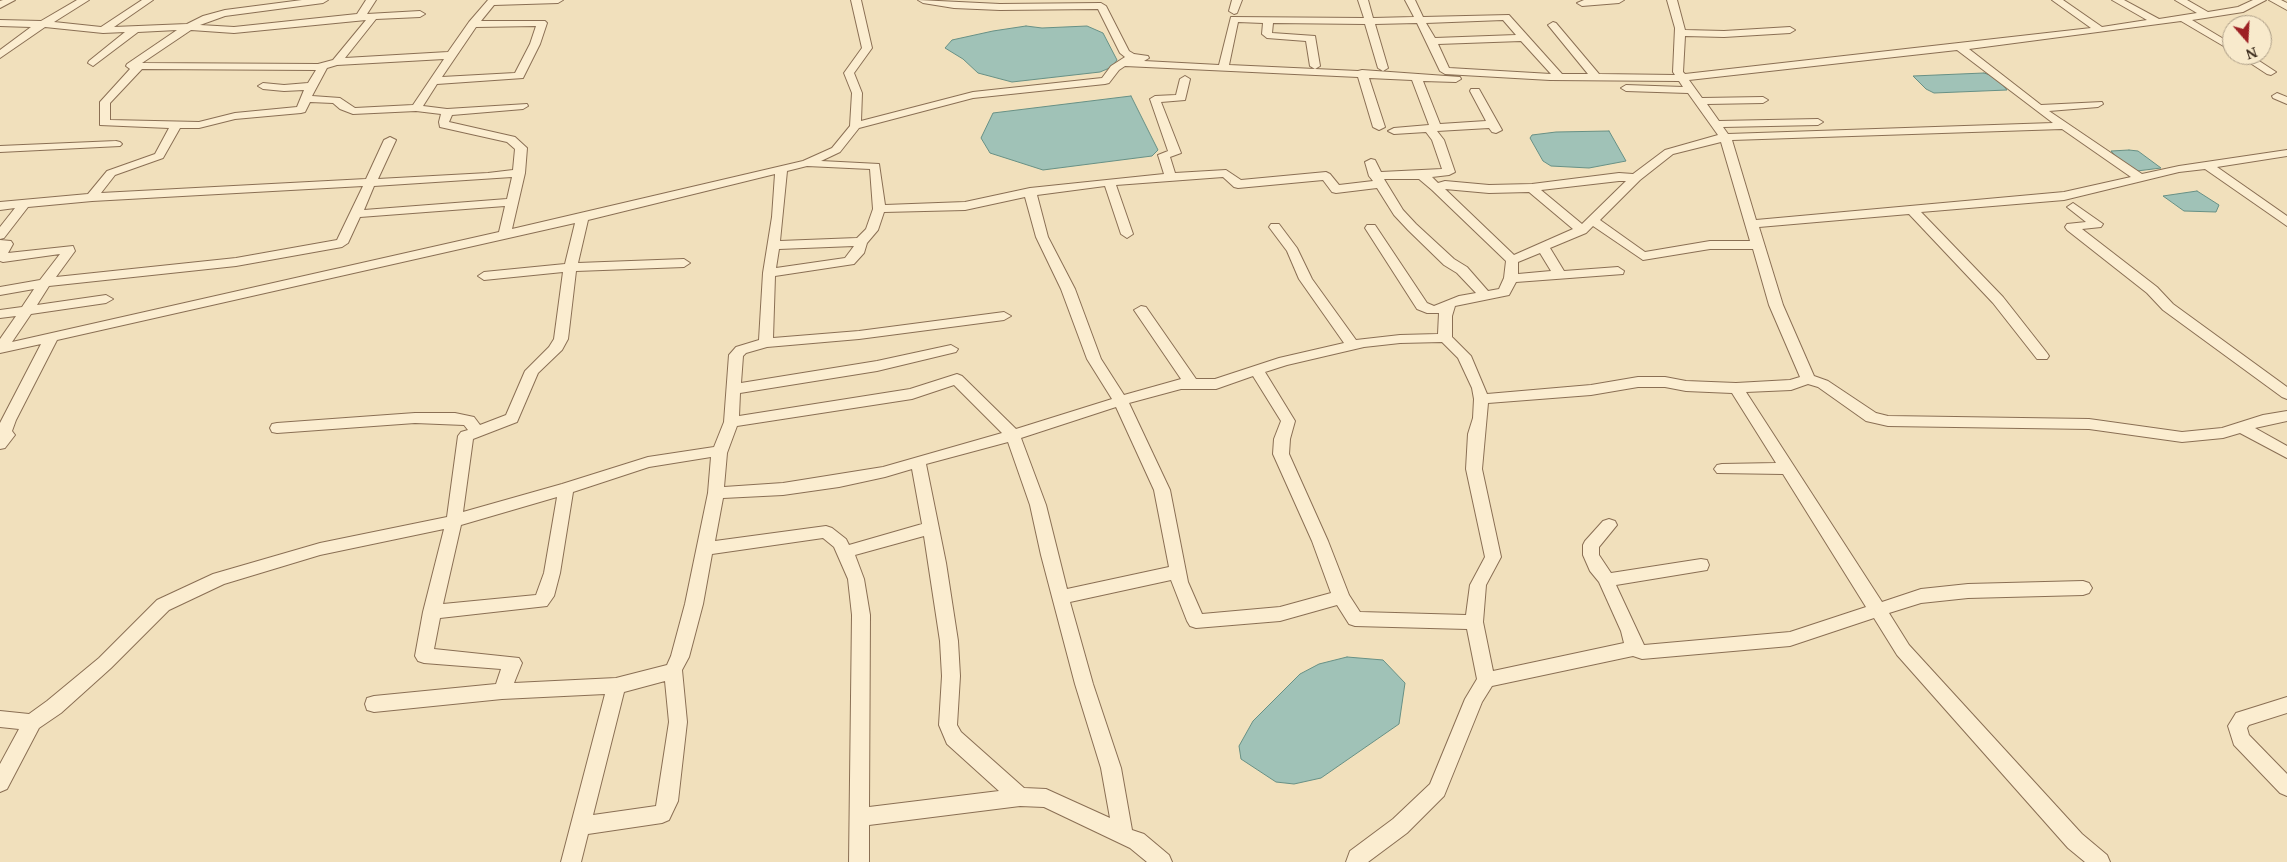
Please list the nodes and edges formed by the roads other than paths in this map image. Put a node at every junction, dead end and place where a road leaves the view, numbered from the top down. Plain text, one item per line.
1 (10, 0) edge
2 (84, 0) edge
3 (148, 0) edge
4 (323, 0) edge
5 (371, 0) edge
6 (558, 0) edge
7 (856, 0) edge
8 (923, 0) edge
9 (1237, 0) edge
10 (1363, 0) edge
11 (1410, 0) edge
12 (1619, 0) edge
13 (1672, 0) edge
14 (2057, 0) edge
15 (2117, 0) edge
16 (2180, 0) edge
17 (2261, 0) edge
18 (2274, 0) edge
19 (493, 1) edge
20 (1582, 3) dead end
21 (0, 5) edge
22 (2287, 7) edge
23 (1234, 11) dead end
24 (420, 14) dead end
25 (2207, 15) junction
26 (360, 17) junction
27 (373, 17) junction
28 (2183, 18) junction
29 (1268, 20) junction
30 (1368, 20) junction
31 (1420, 20) junction
32 (2158, 22) junction
33 (0, 23) edge
34 (46, 24) junction
35 (472, 24) junction
36 (1553, 25) dead end
37 (189, 27) junction
38 (135, 29) junction
39 (103, 30) junction
40 (1790, 30) dead end
41 (2100, 30) junction
42 (1680, 33) junction
43 (1524, 38) junction
44 (1432, 41) junction
45 (2222, 42) edge
46 (1958, 46) junction
47 (0, 55) edge
48 (452, 55) junction
49 (1132, 57) junction
50 (337, 62) junction
51 (92, 63) dead end
52 (1122, 63) junction
53 (2259, 65) edge
54 (139, 66) junction
55 (318, 66) junction
56 (1224, 66) junction
57 (1315, 66) junction
58 (1383, 68) junction
59 (1445, 71) junction
60 (2271, 72) dead end
61 (1362, 73) junction
62 (1416, 77) junction
63 (1559, 77) junction
64 (1185, 78) dead end
65 (1597, 78) junction
66 (1681, 78) junction
67 (435, 81) junction
68 (263, 86) dead end
69 (311, 86) junction
70 (1475, 91) dead end
71 (1694, 96) junction
72 (306, 99) junction
73 (1763, 100) dead end
74 (2098, 104) dead end
75 (523, 106) dead end
76 (416, 108) junction
77 (2040, 108) junction
78 (447, 112) junction
79 (1818, 122) dead end
80 (109, 123) junction
81 (1715, 124) junction
82 (176, 125) junction
83 (855, 126) junction
84 (1378, 126) dead end
85 (2065, 126) junction
86 (1432, 128) junction
87 (1394, 131) dead end
88 (1725, 137) junction
89 (390, 140) dead end
90 (116, 144) dead end
91 (75, 146) junction
92 (0, 149) edge
93 (2287, 153) edge
94 (1371, 162) dead end
95 (807, 164) junction
96 (2207, 164) junction
97 (781, 170) junction
98 (519, 173) junction
99 (1422, 175) junction
100 (1170, 178) junction
101 (1636, 178) junction
102 (2140, 178) junction
103 (1378, 180) junction
104 (1109, 182) junction
105 (369, 183) junction
106 (1436, 186) junction
107 (1532, 188) junction
108 (1030, 192) junction
109 (92, 197) junction
110 (512, 202) junction
111 (25, 203) junction
112 (0, 206) edge
113 (2073, 207) dead end
114 (879, 209) junction
115 (1913, 211) junction
116 (355, 214) junction
117 (582, 217) junction
118 (2287, 222) edge
119 (1751, 224) junction
120 (1587, 225) junction
121 (1274, 227) dead end
122 (1371, 228) dead end
123 (2, 231) edge
124 (1126, 234) dead end
125 (505, 235) junction
126 (861, 242) junction
127 (0, 244) edge
128 (773, 245) junction
129 (1758, 245) junction
130 (1543, 247) junction
131 (1512, 260) junction
132 (684, 263) dead end
133 (570, 269) junction
134 (1618, 271) dead end
135 (769, 273) junction
136 (1560, 275) junction
137 (484, 276) dead end
138 (1511, 278) junction
139 (44, 284) junction
140 (0, 291) edge
141 (1485, 295) junction
142 (106, 299) dead end
143 (1448, 307) junction
144 (28, 309) junction
145 (1141, 310) dead end
146 (0, 314) edge
147 (1004, 316) dead end
148 (52, 337) junction
149 (1445, 338) junction
150 (766, 343) junction
151 (1353, 346) junction
152 (0, 349) edge
153 (951, 349) dead end
154 (2042, 356) dead end
155 (1256, 370) junction
156 (1808, 379) junction
157 (1192, 384) junction
158 (733, 388) junction
159 (1736, 388) junction
160 (2287, 394) edge
161 (1481, 399) junction
162 (1121, 402) junction
163 (2287, 416) edge
164 (731, 422) junction
165 (2242, 427) junction
166 (277, 428) dead end
167 (476, 430) junction
168 (1013, 436) junction
169 (0, 444) edge
170 (719, 453) junction
171 (2287, 453) edge
172 (918, 461) junction
173 (1787, 468) junction
174 (1722, 469) dead end
175 (566, 489) junction
176 (716, 493) junction
177 (454, 521) junction
178 (1609, 525) dead end
179 (931, 528) junction
180 (705, 549) junction
181 (845, 552) junction
182 (1701, 565) dead end
183 (1178, 572) junction
184 (1607, 580) junction
185 (2083, 588) dead end
186 (1060, 597) junction
187 (1342, 598) junction
188 (1877, 610) junction
189 (432, 612) junction
190 (1474, 622) junction
191 (1634, 648) junction
192 (673, 670) junction
193 (1486, 680) junction
194 (616, 686) junction
195 (502, 691) junction
196 (374, 704) dead end
197 (2286, 707) edge
198 (0, 719) edge
199 (32, 722) junction
200 (0, 783) edge
201 (2287, 787) edge
202 (1020, 797) junction
203 (858, 817) junction
204 (580, 826) junction
205 (1122, 836) junction
206 (571, 862) edge
207 (858, 862) edge
208 (1162, 862) edge
209 (1356, 862) edge
210 (2100, 862) edge

1 - 21 street
2 - 34 street
3 - 39 street
4 - 37 street
5 - 26 street
6 - 19 street
7 - 83 street
8 - 49 street
9 - 23 street
10 - 30 street
11 - 31 street
12 - 20 street
13 - 42 street
14 - 41 street
15 - 32 street
16 - 25 street
17 - 25 street
18 - 22 street
19 - 35 street
24 - 27 street
25 - 28 street
26 - 27 street
26 - 37 street
27 - 50 street
28 - 32 street
28 - 45 street
29 - 30 street
29 - 56 street
29 - 57 street
30 - 31 street
30 - 58 street
31 - 43 street
31 - 44 street
32 - 41 street
33 - 34 street
34 - 39 street
34 - 47 street
35 - 48 street
35 - 67 street
36 - 65 street
37 - 38 street
37 - 54 street
38 - 39 street
38 - 51 street
40 - 42 street
41 - 46 street
42 - 66 street
43 - 44 street
43 - 63 street
44 - 59 street
46 - 66 street
46 - 77 street
48 - 50 street
48 - 67 street
49 - 52 street
49 - 56 street
50 - 55 street
52 - 56 street
52 - 83 street
53 - 60 street
54 - 55 street
54 - 80 street
55 - 69 street
56 - 57 street
56 - 61 street
57 - 58 street
58 - 59 street
59 - 63 street
61 - 62 street
61 - 84 street
62 - 71 street
62 - 86 street
63 - 65 street
64 - 100 street
65 - 66 street
66 - 71 street
67 - 76 street
68 - 69 street
69 - 72 street
70 - 86 street
71 - 73 street
71 - 81 street
72 - 76 street
72 - 82 street
74 - 77 street
75 - 78 street
76 - 78 street
77 - 85 street
78 - 98 street
79 - 81 street
80 - 82 street
80 - 91 street
81 - 88 street
82 - 109 street
83 - 95 street
85 - 88 street
85 - 102 street
86 - 87 street
86 - 99 street
88 - 101 street
88 - 119 street
89 - 105 street
90 - 91 street
91 - 92 street
93 - 96 street
94 - 103 street
95 - 97 street
95 - 114 street
96 - 102 street
96 - 118 street
97 - 117 street
97 - 128 street
98 - 105 street
98 - 110 street
99 - 103 street
99 - 106 street
100 - 103 street
100 - 104 street
101 - 107 street
101 - 120 street
102 - 115 street
103 - 141 street
104 - 108 street
104 - 124 street
105 - 109 street
105 - 116 street
106 - 107 street
106 - 131 street
107 - 120 street
108 - 114 street
108 - 162 street
109 - 111 street
110 - 116 street
110 - 125 street
111 - 112 street
111 - 123 street
113 - 160 street
114 - 126 street
115 - 119 street
115 - 154 street
116 - 139 street
117 - 125 street
117 - 133 street
119 - 129 street
120 - 129 street
120 - 130 street
121 - 151 street
122 - 143 street
125 - 148 street
126 - 128 street
126 - 135 street
127 - 139 street
128 - 135 street
129 - 156 street
130 - 131 street
130 - 136 street
131 - 138 street
132 - 133 street
133 - 137 street
133 - 167 street
134 - 136 street
135 - 150 street
136 - 138 street
138 - 141 street
139 - 140 street
139 - 144 street
141 - 143 street
142 - 144 street
143 - 149 street
144 - 146 street
144 - 152 street
145 - 157 street
147 - 150 street
148 - 152 street
148 - 169 street
149 - 151 street
149 - 161 street
150 - 158 street
151 - 155 street
153 - 158 street
155 - 157 street
155 - 187 street
156 - 159 street
156 - 165 street
157 - 162 street
158 - 164 street
159 - 161 street
159 - 173 street
161 - 190 street
162 - 168 street
162 - 183 street
163 - 165 street
164 - 168 street
164 - 170 street
165 - 171 street
166 - 167 street
167 - 177 street
168 - 172 street
168 - 186 street
170 - 175 street
170 - 176 street
172 - 176 street
172 - 179 street
173 - 174 street
173 - 188 street
175 - 177 street
175 - 189 street
176 - 180 street
177 - 189 street
177 - 199 street
178 - 184 street
179 - 181 street
179 - 202 street
180 - 181 street
180 - 192 street
181 - 203 street
182 - 184 street
183 - 186 street
183 - 187 street
184 - 191 street
185 - 188 street
186 - 205 street
187 - 190 street
188 - 191 street
188 - 210 street
189 - 195 street
190 - 193 street
191 - 193 street
192 - 194 street
192 - 204 street
193 - 209 street
194 - 195 street
194 - 204 street
195 - 196 street
197 - 201 street
198 - 199 street
199 - 200 street
202 - 203 street
202 - 205 street
203 - 207 street
204 - 206 street
205 - 208 street

